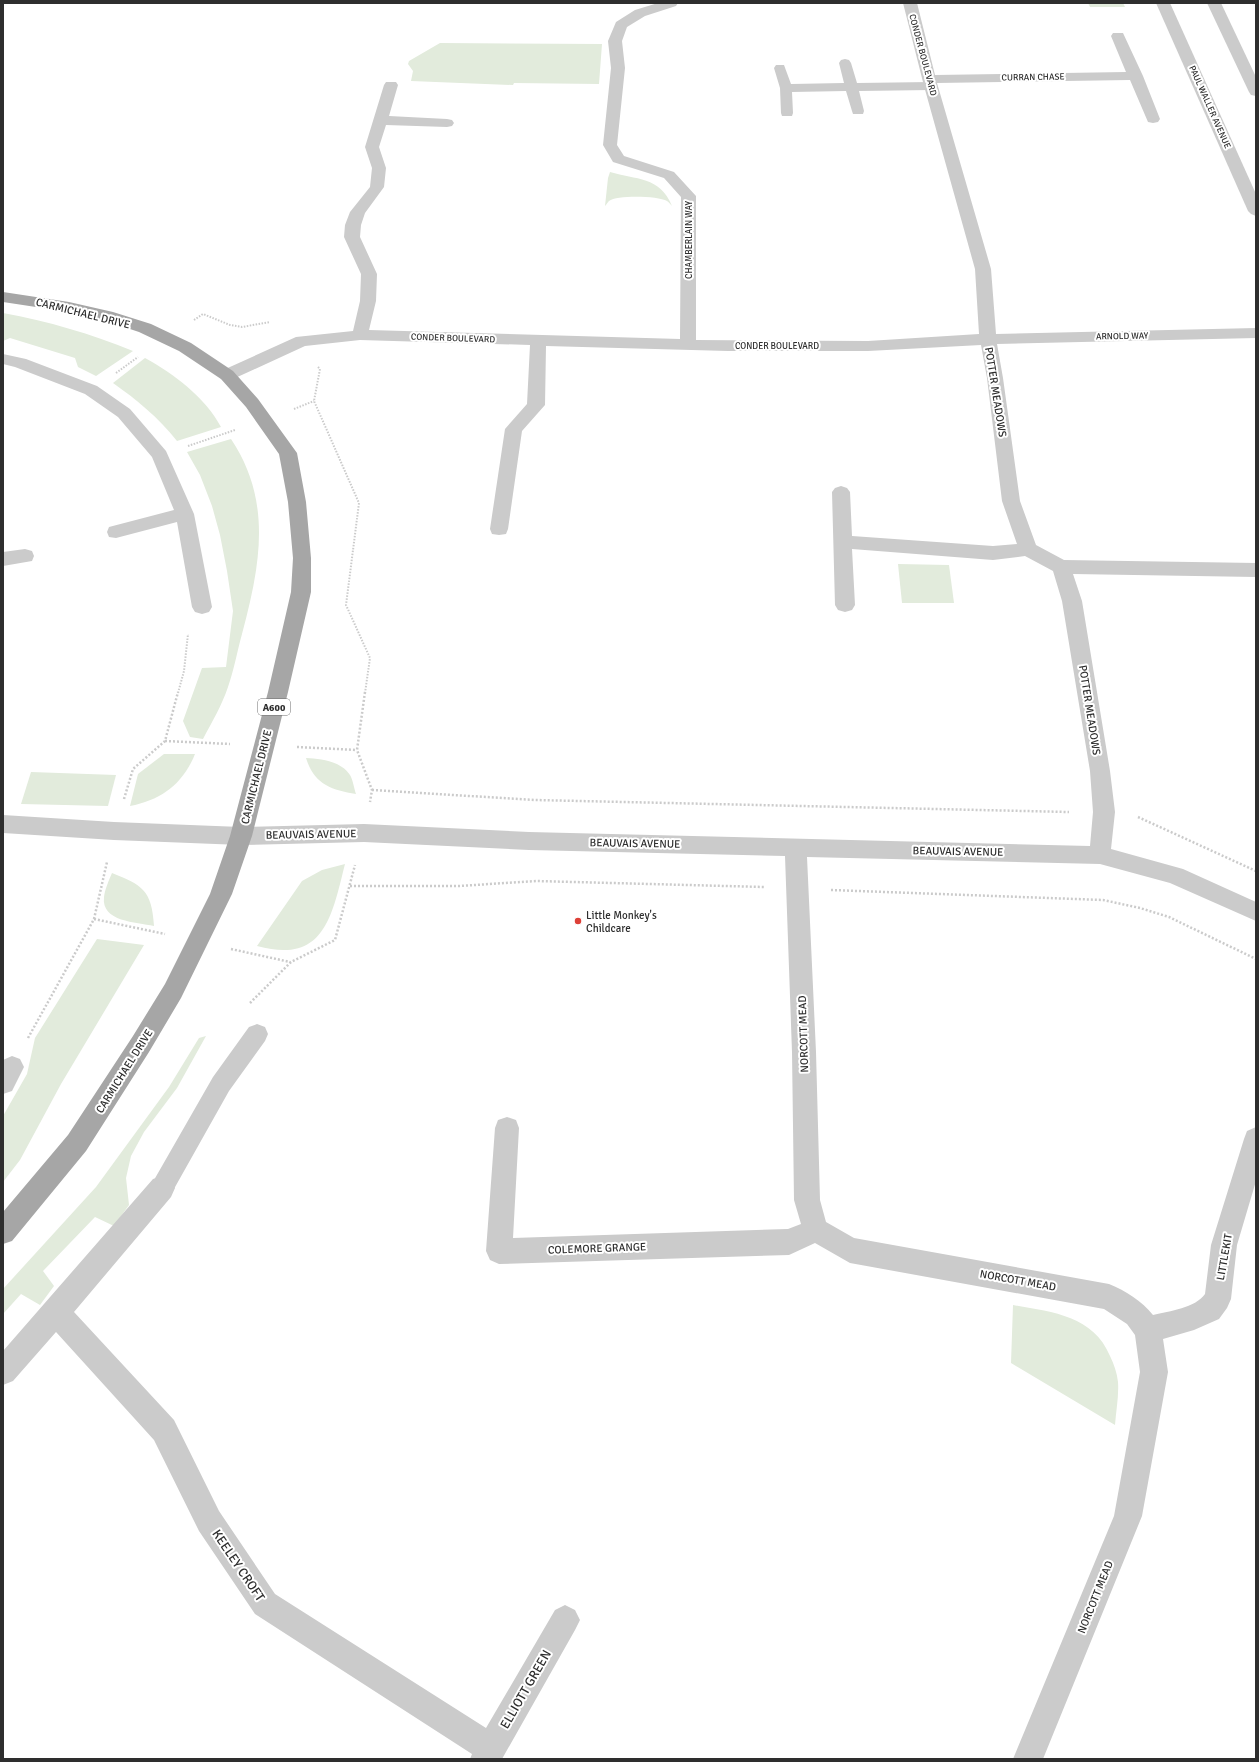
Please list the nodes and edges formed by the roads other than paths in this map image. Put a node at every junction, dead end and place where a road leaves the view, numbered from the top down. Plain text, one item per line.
1 (671, 3) edge
2 (910, 3) edge
3 (1163, 3) edge
4 (1214, 3) edge
5 (1118, 36) dead end
6 (845, 64) dead end
7 (780, 68) dead end
8 (1136, 76) junction
9 (930, 82) junction
10 (391, 85) dead end
11 (852, 87) junction
12 (786, 88) junction
13 (1256, 92) edge
14 (858, 111) dead end
15 (787, 113) dead end
16 (1153, 119) dead end
17 (380, 120) junction
18 (447, 123) dead end
19 (1256, 211) edge
20 (3, 297) edge
21 (1256, 333) edge
22 (360, 335) junction
23 (988, 339) junction
24 (538, 340) junction
25 (688, 345) junction
26 (3, 359) edge
27 (227, 375) junction
28 (841, 492) dead end
29 (185, 514) junction
30 (499, 530) dead end
31 (116, 532) dead end
32 (844, 542) junction
33 (1028, 549) junction
34 (25, 556) dead end
35 (3, 559) edge
36 (1061, 567) junction
37 (1256, 570) edge
38 (845, 605) dead end
39 (202, 607) dead end
40 (3, 824) edge
41 (241, 836) junction
42 (796, 847) junction
43 (1100, 855) junction
44 (1256, 912) edge
45 (257, 1034) dead end
46 (507, 1128) dead end
47 (1256, 1139) edge
48 (162, 1188) joint
49 (816, 1230) junction
50 (3, 1232) edge
51 (56, 1312) junction
52 (1148, 1330) junction
53 (3, 1371) edge
54 (565, 1620) dead end
55 (488, 1754) edge
56 (1028, 1759) edge

1 - 25 street, CHAMBERLAIN WAY
2 - 9 street, CONDER BOULEVARD
3 - 19 street, PAUL WALLER AVENUE
4 - 13 street
5 - 8 street
6 - 11 lane
7 - 12 lane
8 - 9 street, CURRAN CHASE
8 - 16 street
9 - 11 lane
9 - 23 street, CONDER BOULEVARD
10 - 17 street
11 - 12 lane
11 - 14 lane
12 - 15 lane
17 - 18 street
17 - 22 street
20 - 27 main road, CARMICHAEL DRIVE / A600
21 - 23 street, ARNOLD WAY
22 - 24 street, CONDER BOULEVARD
22 - 27 street, CONDER BOULEVARD
23 - 25 street, CONDER BOULEVARD
23 - 33 street, POTTER MEADOWS
24 - 25 street, CONDER BOULEVARD
24 - 30 street
26 - 29 street
27 - 41 main road, CARMICHAEL DRIVE / A600
28 - 32 street
29 - 31 street
29 - 39 street
32 - 33 street
32 - 38 street
33 - 36 street
34 - 35 street
36 - 37 street
36 - 43 street, POTTER MEADOWS
40 - 41 street, BEAUVAIS AVENUE
41 - 42 street, BEAUVAIS AVENUE
41 - 50 main road, CARMICHAEL DRIVE / A600
42 - 43 street, BEAUVAIS AVENUE
42 - 49 street, NORCOTT MEAD
43 - 44 street, BEAUVAIS AVENUE
45 - 48 lane
46 - 49 street, COLEMORE GRANGE
47 - 52 street, LITTLEKIT
48 - 51 street
49 - 52 street, NORCOTT MEAD
51 - 53 street
51 - 55 street, KEELEY CROFT
52 - 56 street, NORCOTT MEAD
54 - 55 street, ELLIOTT GREEN

